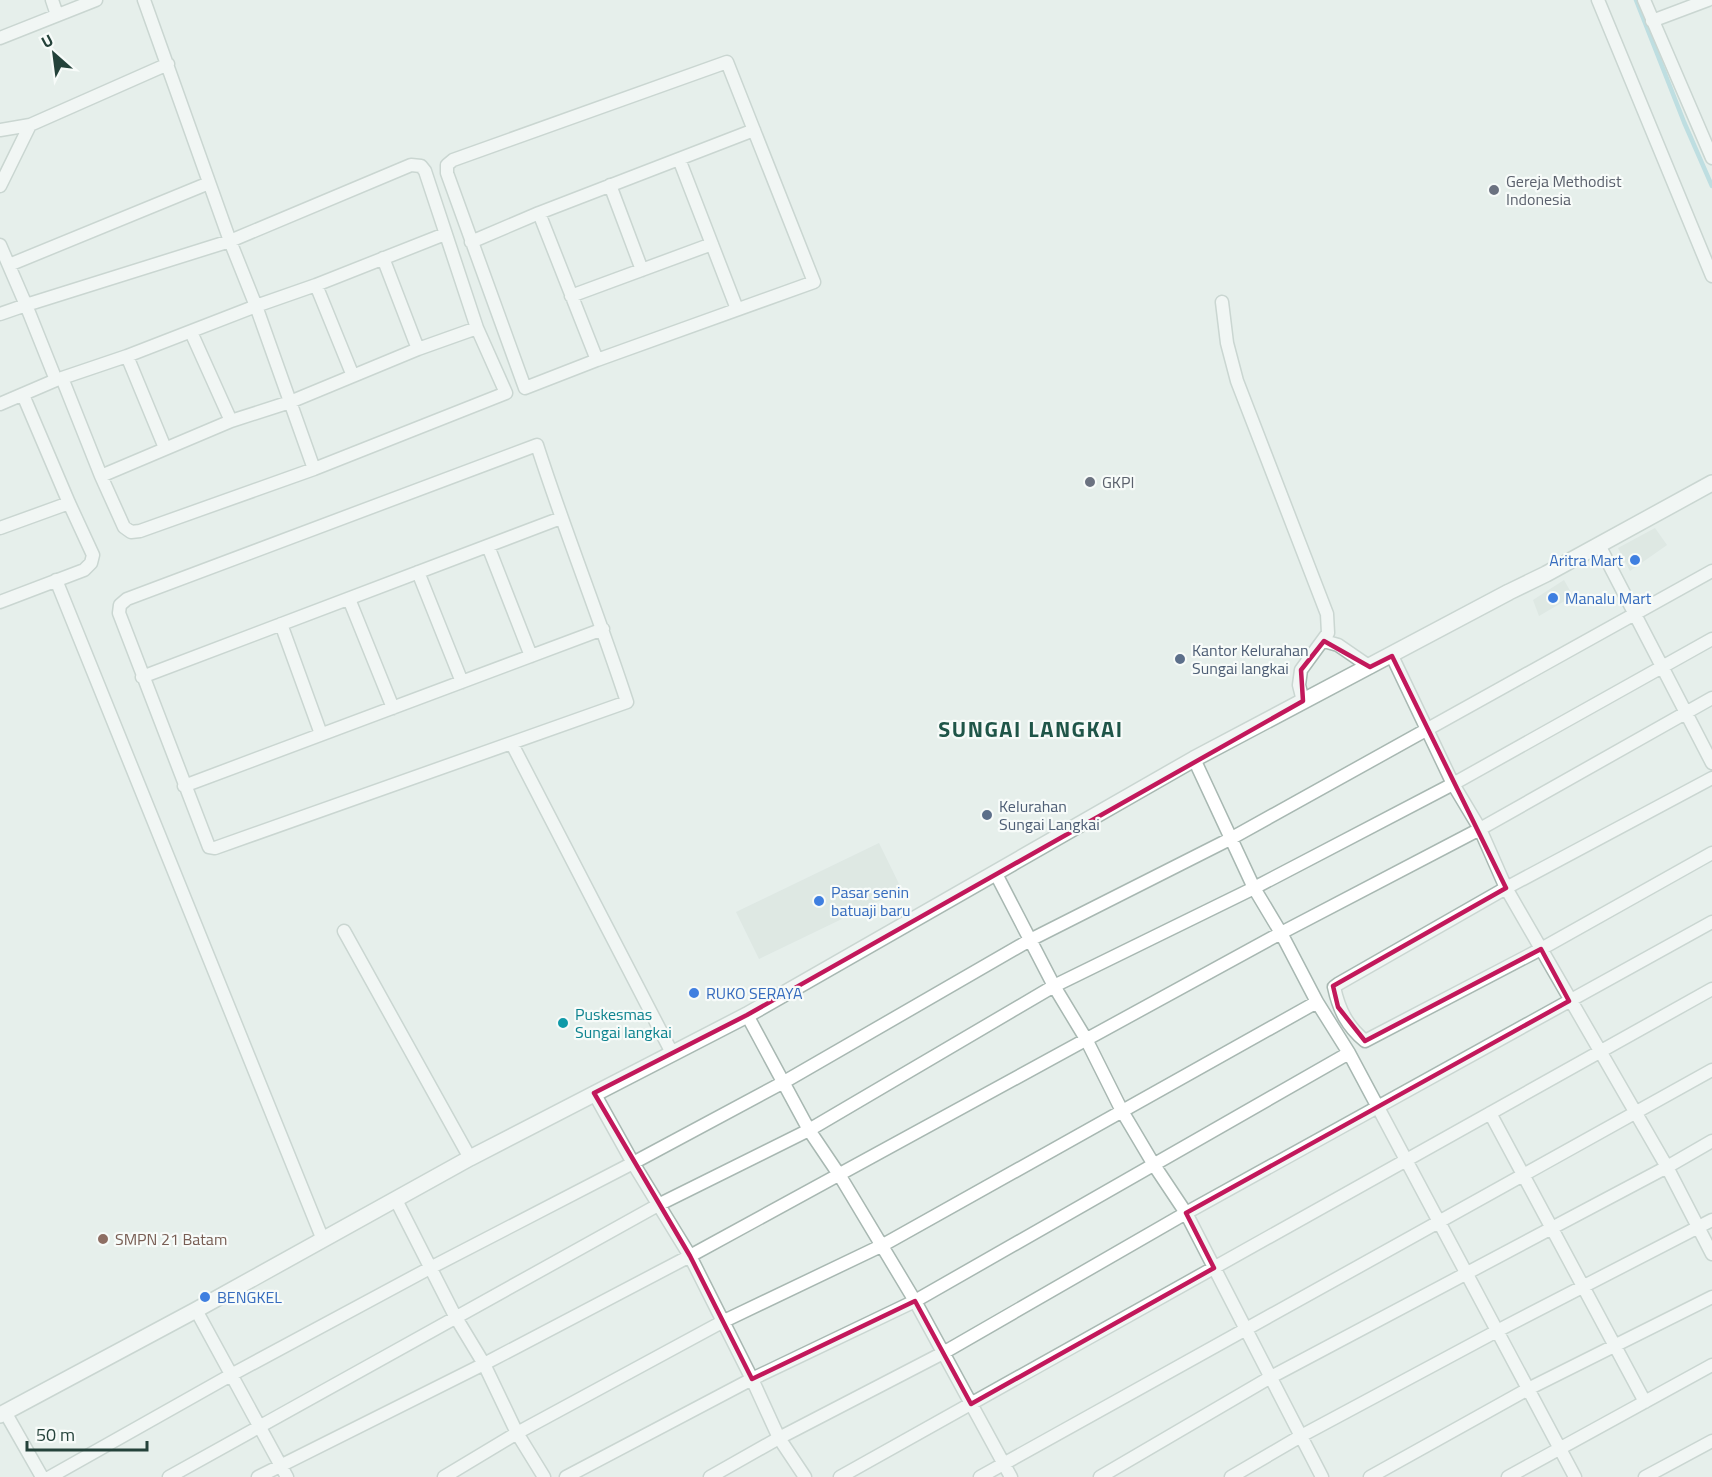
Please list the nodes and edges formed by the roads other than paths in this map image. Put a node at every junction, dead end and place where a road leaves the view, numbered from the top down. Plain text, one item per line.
1 (52, 0) edge
2 (96, 0) edge
3 (144, 0) edge
4 (1598, 0) edge
5 (1644, 0) edge
6 (1708, 0) edge
7 (57, 15) junction
8 (1652, 21) junction
9 (0, 38) edge
10 (168, 64) junction
11 (30, 125) junction
12 (0, 130) edge
13 (754, 130) junction
14 (1712, 158) edge
15 (679, 159) junction
16 (209, 183) junction
17 (610, 185) junction
18 (0, 186) edge
19 (539, 213) junction
20 (445, 234) junction
21 (230, 241) junction
22 (471, 242) junction
23 (711, 244) junction
24 (0, 245) edge
25 (383, 258) junction
26 (9, 265) junction
27 (642, 270) junction
28 (1712, 276) edge
29 (316, 285) junction
30 (571, 296) junction
31 (1222, 302) dead end
32 (26, 305) junction
33 (256, 306) junction
34 (737, 309) junction
35 (0, 314) edge
36 (477, 328) junction
37 (190, 332) junction
38 (418, 350) junction
39 (127, 356) junction
40 (597, 360) junction
41 (353, 376) junction
42 (23, 395) junction
43 (290, 402) junction
44 (0, 404) edge
45 (231, 421) junction
46 (165, 448) junction
47 (314, 469) junction
48 (101, 476) junction
49 (1712, 483) edge
50 (69, 503) junction
51 (561, 518) junction
52 (1, 523) edge
53 (1599, 545) junction
54 (488, 546) junction
55 (1712, 571) edge
56 (418, 572) junction
57 (56, 580) junction
58 (349, 599) junction
59 (0, 602) edge
60 (1635, 614) junction
61 (281, 624) junction
62 (603, 629) junction
63 (1712, 639) edge
64 (1324, 641) junction
65 (531, 656) junction
66 (1392, 656) junction
67 (1370, 667) junction
68 (1662, 667) junction
69 (142, 677) junction
70 (462, 682) junction
71 (1712, 698) edge
72 (1303, 701) junction
73 (393, 708) junction
74 (1686, 712) junction
75 (1426, 731) junction
76 (321, 734) junction
77 (512, 744) junction
78 (1194, 759) junction
79 (1712, 763) edge
80 (1712, 778) edge
81 (1453, 784) junction
82 (184, 786) junction
83 (1480, 830) junction
84 (1230, 839) junction
85 (1712, 853) edge
86 (995, 872) junction
87 (1254, 888) junction
88 (1506, 888) junction
89 (1712, 922) edge
90 (344, 931) dead end
91 (1281, 933) junction
92 (1030, 940) junction
93 (1541, 949) junction
94 (1054, 986) junction
95 (1712, 989) edge
96 (1569, 1001) junction
97 (1317, 1002) junction
98 (747, 1015) junction
99 (1086, 1040) junction
100 (1599, 1052) junction
101 (672, 1053) junction
102 (1349, 1053) junction
103 (1712, 1070) edge
104 (784, 1082) junction
105 (594, 1094) junction
106 (1378, 1106) junction
107 (1122, 1111) junction
108 (1490, 1113) junction
109 (1635, 1113) junction
110 (809, 1130) junction
111 (1712, 1141) edge
112 (470, 1158) junction
113 (1406, 1160) junction
114 (633, 1164) junction
115 (1154, 1165) junction
116 (1667, 1167) junction
117 (1524, 1174) junction
118 (840, 1176) junction
119 (396, 1200) junction
120 (658, 1204) junction
121 (1186, 1212) junction
122 (1712, 1220) edge
123 (1439, 1221) junction
124 (1550, 1228) junction
125 (1699, 1228) junction
126 (323, 1240) junction
127 (883, 1245) junction
128 (1712, 1254) edge
129 (690, 1256) junction
130 (430, 1268) junction
131 (1214, 1268) junction
132 (1466, 1273) junction
133 (1583, 1287) junction
134 (1712, 1297) edge
135 (915, 1301) junction
136 (196, 1310) junction
137 (455, 1316) junction
138 (722, 1322) junction
139 (1246, 1329) junction
140 (1497, 1331) junction
141 (1615, 1346) junction
142 (944, 1353) junction
143 (484, 1364) junction
144 (1712, 1365) edge
145 (231, 1375) junction
146 (1271, 1377) junction
147 (752, 1378) junction
148 (1528, 1389) junction
149 (1645, 1402) junction
150 (971, 1404) junction
151 (3, 1413) edge
152 (258, 1426) junction
153 (518, 1433) junction
154 (1301, 1436) junction
155 (779, 1438) junction
156 (1712, 1441) edge
157 (1560, 1449) junction
158 (280, 1464) junction
159 (1004, 1464) junction
160 (1650, 1476) edge
161 (42, 1477) edge
162 (50, 1477) edge
163 (169, 1477) edge
164 (258, 1477) edge
165 (287, 1477) edge
166 (444, 1477) edge
167 (544, 1477) edge
168 (566, 1477) edge
169 (710, 1477) edge
170 (804, 1477) edge
171 (840, 1477) edge
172 (980, 1477) edge
173 (1011, 1477) edge
174 (1100, 1477) edge
175 (1232, 1477) edge
176 (1322, 1477) edge
177 (1370, 1477) edge
178 (1508, 1477) edge
179 (1575, 1477) edge

1 - 7 street
2 - 7 street
3 - 10 street
4 - 28 street
5 - 8 street
6 - 8 street
7 - 9 street
8 - 14 street
10 - 11 street
10 - 16 street
11 - 12 street
11 - 18 street
13 - 15 street
13 - 22 street
13 - 34 street
15 - 17 street
15 - 23 street
16 - 21 street
16 - 26 street
17 - 19 street
17 - 27 street
19 - 22 street
19 - 30 street
20 - 21 street
20 - 25 street
20 - 36 street
21 - 32 street
21 - 33 street
22 - 40 street
23 - 27 street
23 - 34 street
24 - 26 street
25 - 29 street
25 - 38 street
26 - 32 street
27 - 30 street
29 - 33 street
29 - 41 street
30 - 40 street
31 - 64 street
32 - 35 street
32 - 42 street
33 - 37 street
33 - 43 street
34 - 40 street
36 - 38 street
36 - 47 street
37 - 39 street
37 - 45 street
38 - 41 street
39 - 46 street
39 - 48 street
41 - 43 street
42 - 44 street
42 - 50 street
43 - 45 street
43 - 47 street
45 - 46 street
46 - 48 street
47 - 48 street
49 - 53 street
50 - 52 street
50 - 57 street
51 - 54 street
51 - 62 street
51 - 69 street
53 - 60 street
53 - 66 street
54 - 56 street
54 - 65 street
55 - 60 street
56 - 58 street
56 - 70 street
57 - 59 street
57 - 126 street
58 - 61 street
58 - 73 street
60 - 68 street
60 - 75 street
61 - 69 street
61 - 76 street
62 - 65 street
62 - 77 street
63 - 68 street
64 - 67 street
64 - 72 street
65 - 70 street
66 - 67 street
66 - 75 street
67 - 72 street
68 - 74 street
68 - 81 street
69 - 82 street
70 - 73 street
71 - 74 street
72 - 78 street
73 - 76 street
74 - 79 street
74 - 83 street
75 - 81 street
75 - 84 street
76 - 82 street
77 - 82 street
77 - 101 street
78 - 84 street
78 - 86 street
80 - 88 street
81 - 83 street
81 - 87 street
83 - 88 street
83 - 91 street
84 - 87 street
84 - 92 street
85 - 93 street
86 - 92 street
86 - 98 street
87 - 91 street
87 - 94 street
88 - 93 street
88 - 93 street
89 - 96 street
90 - 112 street
91 - 97 street
91 - 99 street
92 - 94 street
92 - 104 street
93 - 96 street
94 - 99 street
94 - 110 street
95 - 100 street
96 - 100 street
96 - 106 street
97 - 102 street
97 - 107 street
98 - 101 street
98 - 104 street
99 - 107 street
99 - 118 street
100 - 108 street
100 - 109 street
101 - 105 street
102 - 106 street
102 - 115 street
103 - 109 street
104 - 110 street
104 - 114 street
105 - 112 street
105 - 114 street
106 - 113 street
106 - 121 street
107 - 115 street
107 - 127 street
108 - 113 street
108 - 117 street
109 - 116 street
109 - 117 street
110 - 118 street
110 - 120 street
111 - 116 street
112 - 119 street
113 - 123 street
113 - 131 street
114 - 120 street
114 - 130 street
115 - 121 street
115 - 135 street
116 - 124 street
116 - 125 street
117 - 123 street
117 - 124 street
118 - 127 street
118 - 129 street
119 - 126 street
119 - 130 street
120 - 129 street
120 - 137 street
121 - 131 street
121 - 142 street
122 - 125 street
123 - 132 street
123 - 139 street
124 - 132 street
124 - 133 street
125 - 128 street
125 - 133 street
126 - 136 street
127 - 135 street
127 - 138 street
129 - 138 street
129 - 143 street
130 - 137 street
130 - 145 street
131 - 139 street
131 - 150 street
132 - 140 street
132 - 146 street
133 - 140 street
133 - 141 street
134 - 141 street
135 - 142 street
135 - 147 street
136 - 145 street
136 - 151 street
137 - 143 street
137 - 152 street
138 - 147 street
138 - 153 street
139 - 146 street
139 - 159 street
140 - 148 street
140 - 154 street
141 - 148 street
141 - 149 street
142 - 150 street
142 - 155 street
143 - 153 street
143 - 158 street
144 - 149 street
145 - 152 street
145 - 162 street
146 - 154 street
146 - 174 street
147 - 155 street
147 - 168 street
148 - 157 street
148 - 177 street
149 - 157 street
150 - 159 street
150 - 171 street
151 - 161 street
152 - 158 street
152 - 163 street
153 - 166 street
153 - 167 street
154 - 175 street
154 - 176 street
155 - 169 street
155 - 170 street
156 - 160 street
157 - 178 street
157 - 179 street
158 - 164 street
158 - 165 street
159 - 172 street
159 - 173 street

